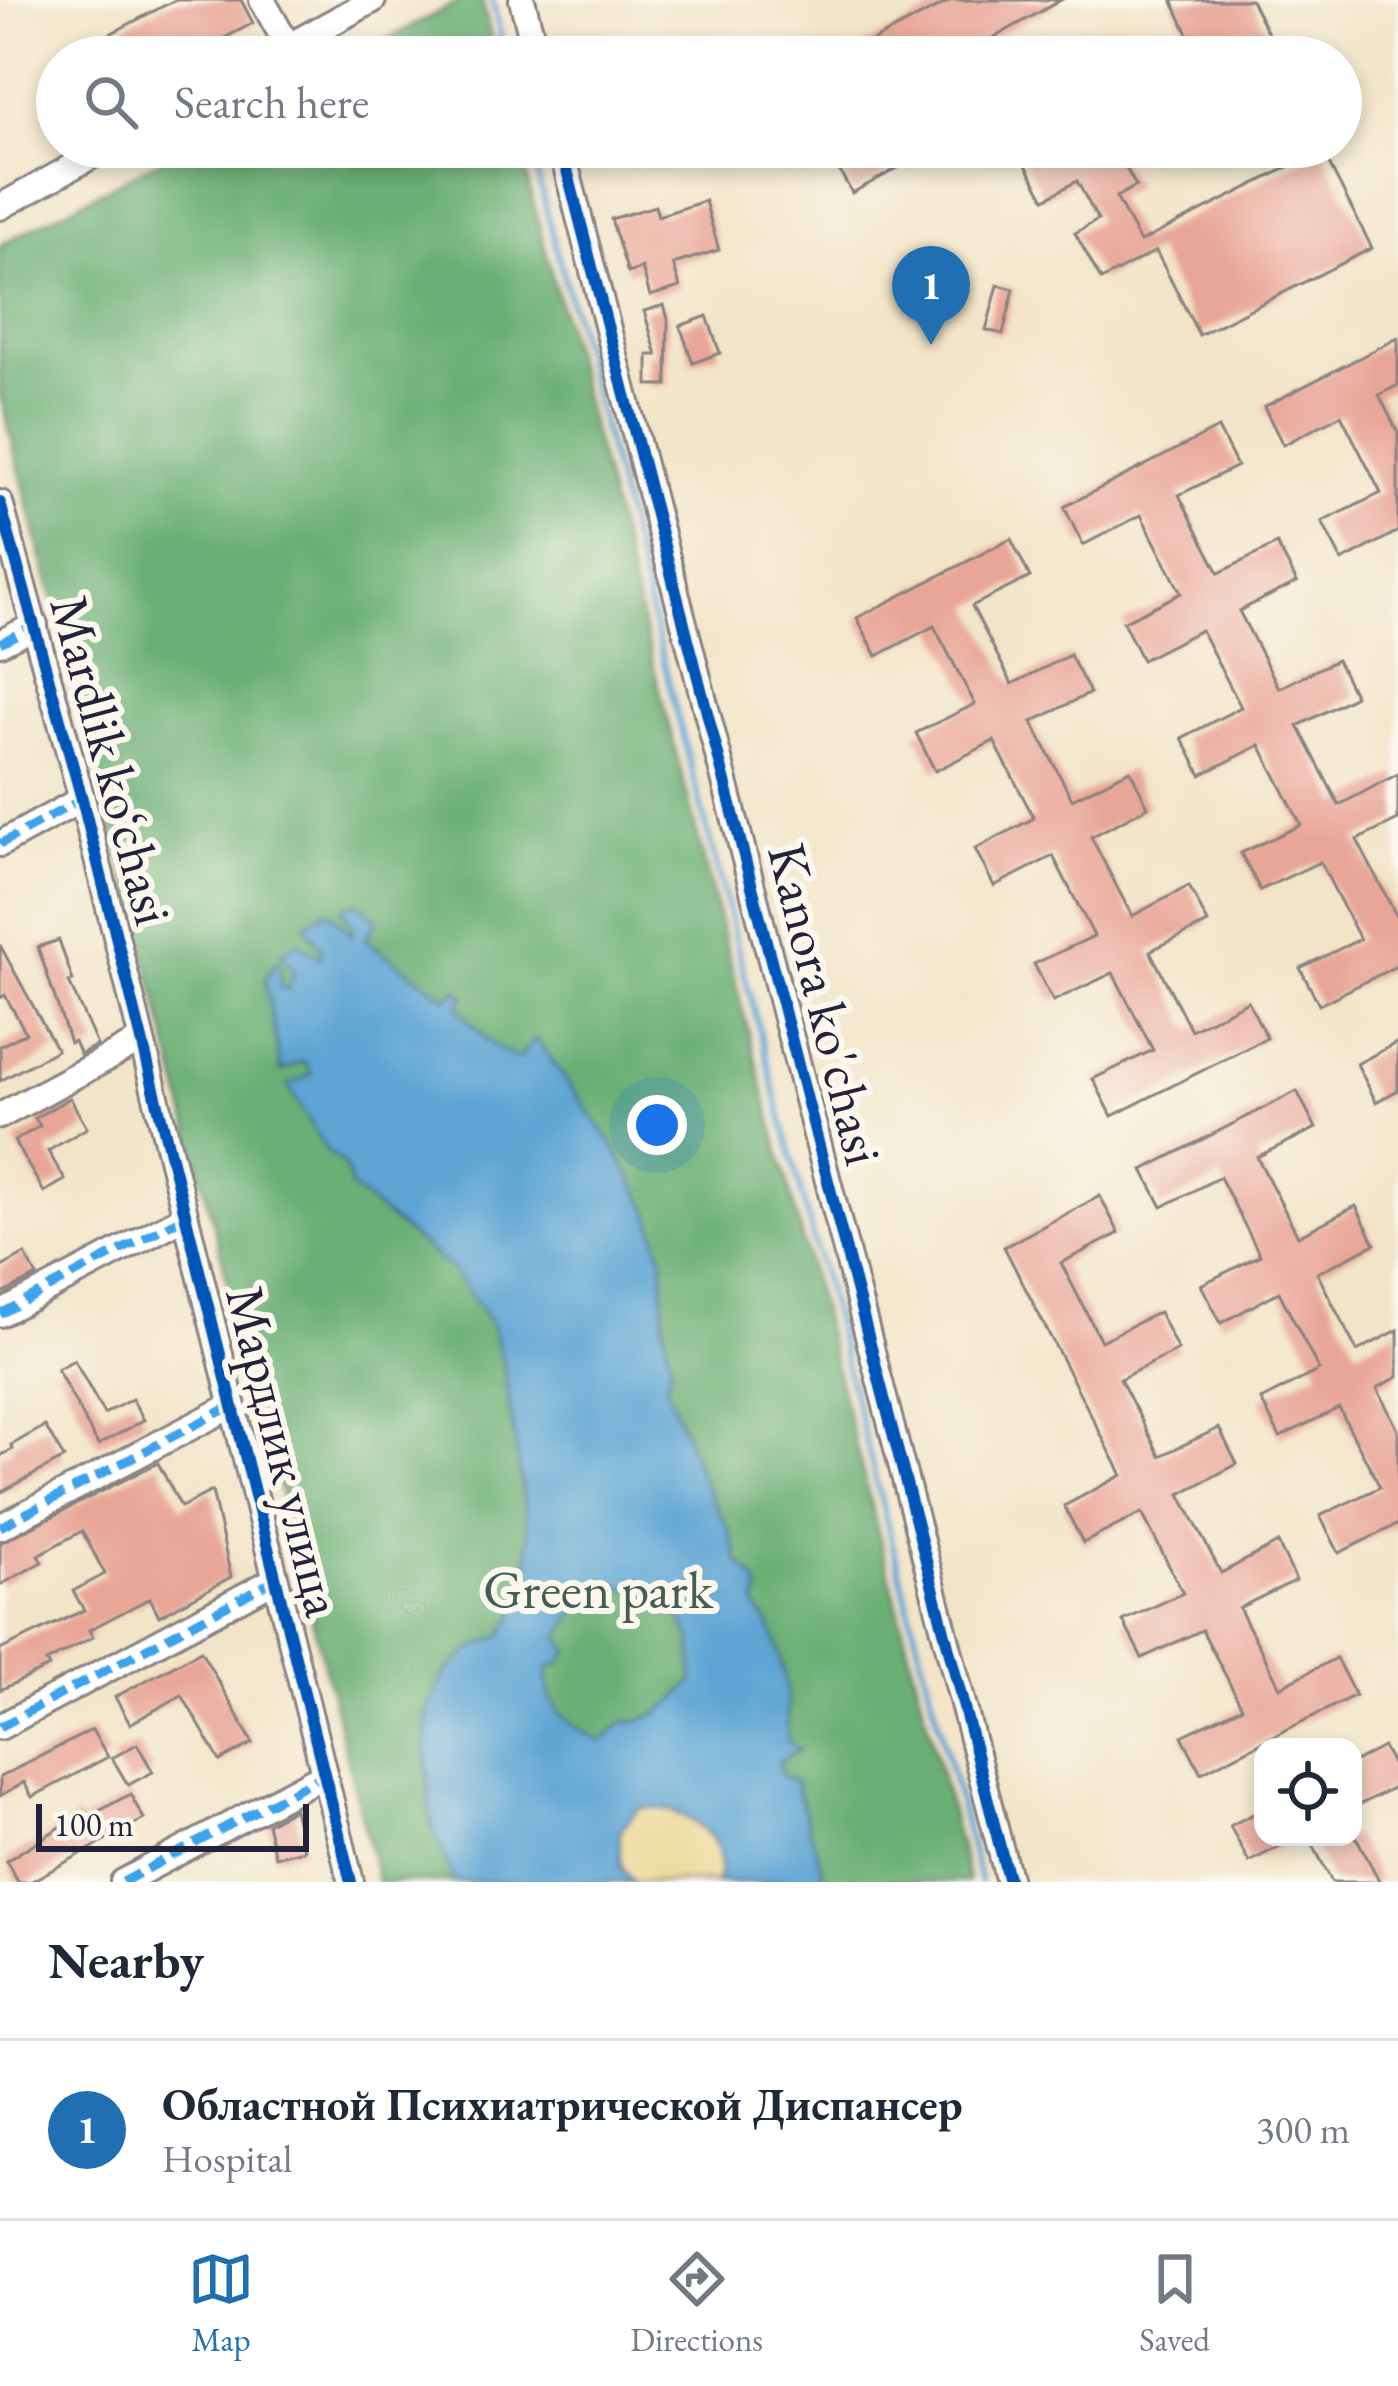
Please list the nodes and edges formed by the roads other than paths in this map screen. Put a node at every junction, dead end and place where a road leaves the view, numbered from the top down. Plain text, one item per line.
1 (262, 0) edge
2 (373, 0) edge
3 (522, 0) edge
4 (274, 36) edge
5 (308, 36) edge
6 (532, 36) edge
7 (70, 168) edge
8 (566, 168) edge
9 (0, 207) edge
10 (0, 503) edge
11 (35, 625) junction
12 (0, 643) edge
13 (82, 800) junction
14 (0, 844) edge
15 (141, 1040) junction
16 (0, 1116) edge
17 (184, 1217) junction
18 (0, 1314) edge
19 (231, 1406) junction
20 (0, 1527) edge
21 (274, 1580) junction
22 (0, 1727) edge
23 (323, 1775) junction
24 (122, 1882) edge
25 (351, 1882) edge
26 (1009, 1882) edge

1 - 4 street
2 - 5 street
3 - 6 street
7 - 9 street
8 - 26 street, Kanora ko'chasi
10 - 11 street, Mardlik ko‘chasi
11 - 12 street
11 - 13 street, Mardlik ko‘chasi
13 - 14 street
13 - 15 street, Mardlik ko‘chasi
15 - 16 street
15 - 17 street, Мардлик улица
17 - 18 street
17 - 19 street, Мардлик улица
19 - 20 street
19 - 21 street, Мардлик улица
21 - 22 street
21 - 23 street, Мардлик улица
23 - 24 street
23 - 25 street, Мардлик улица

